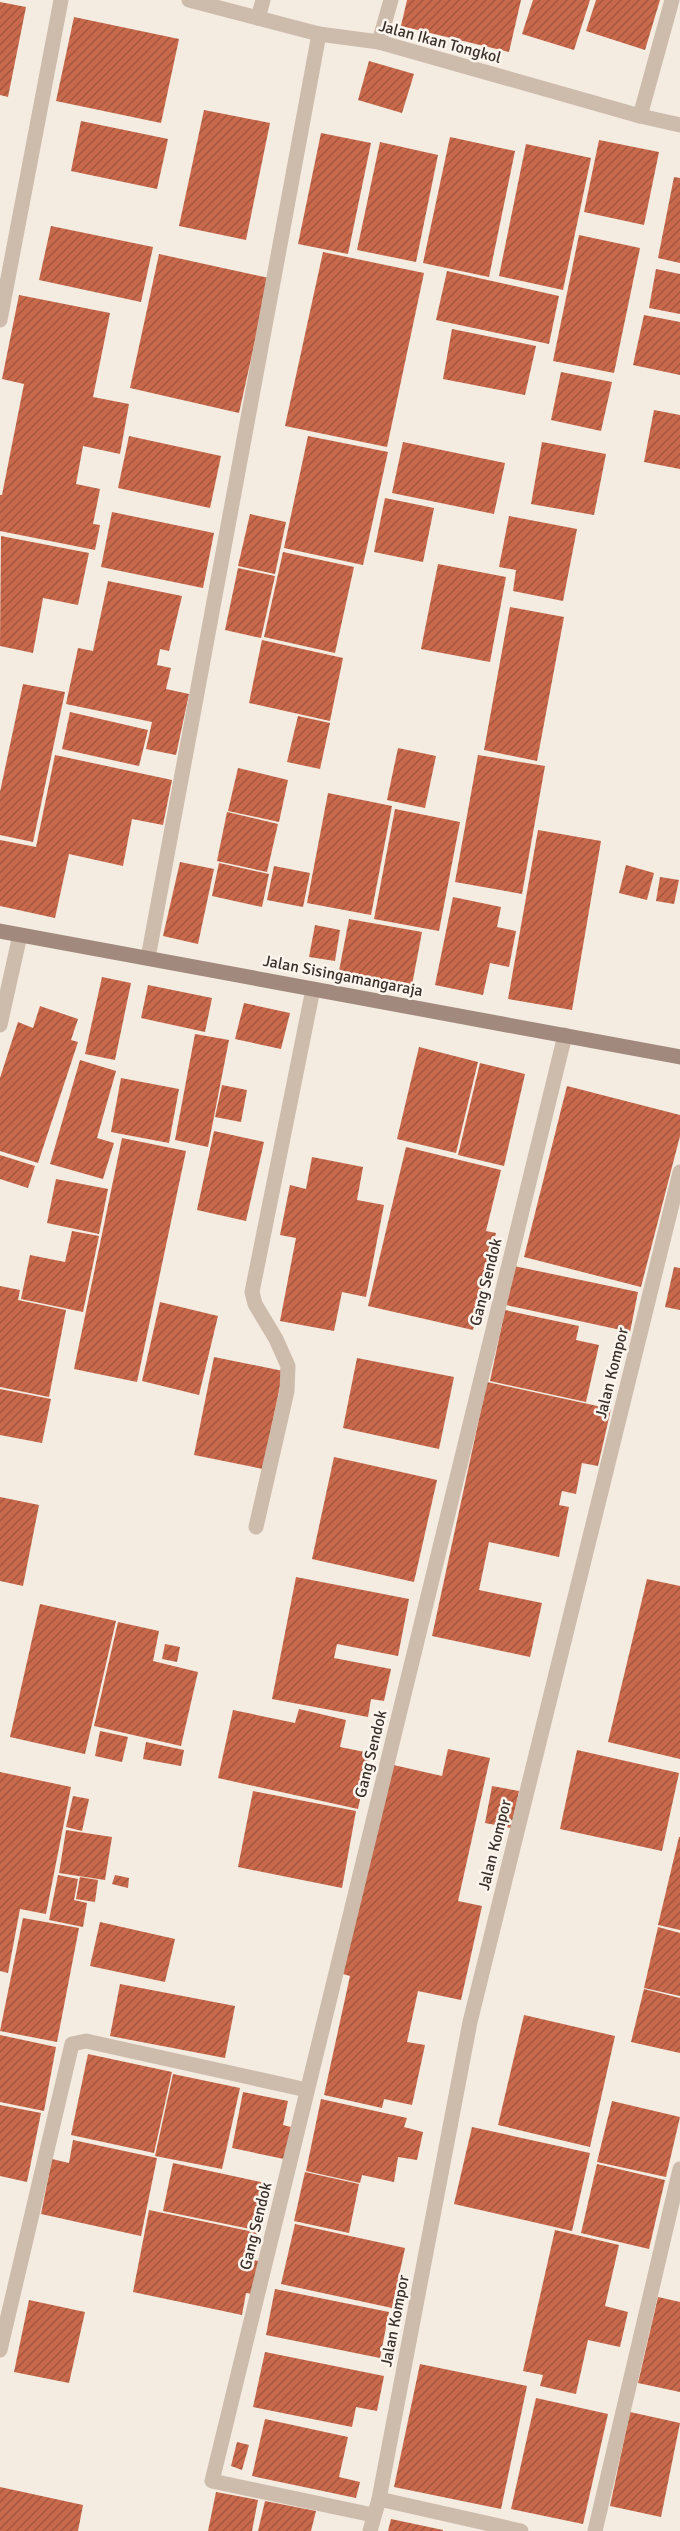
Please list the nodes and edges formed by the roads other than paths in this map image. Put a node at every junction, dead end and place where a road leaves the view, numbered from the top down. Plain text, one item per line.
1 (61, 0) edge
2 (189, 0) edge
3 (263, 0) edge
4 (391, 0) edge
5 (672, 0) edge
6 (258, 18) junction
7 (320, 34) junction
8 (379, 42) junction
9 (640, 116) junction
10 (680, 125) edge
11 (0, 320) edge
12 (0, 931) edge
13 (20, 934) junction
14 (148, 958) junction
15 (313, 989) junction
16 (0, 1025) edge
17 (565, 1035) junction
18 (680, 1057) edge
19 (680, 1172) edge
20 (256, 1527) dead end
21 (307, 2090) junction
22 (680, 2169) edge
23 (0, 2350) edge
24 (379, 2499) junction
25 (374, 2515) junction
26 (370, 2531) edge
27 (521, 2531) edge
28 (595, 2531) edge

1 - 11 street
2 - 6 street, Jalan Ikan Tongkol
3 - 6 street
4 - 8 street
5 - 9 street
6 - 7 street, Jalan Ikan Tongkol
7 - 8 street, Jalan Ikan Tongkol
7 - 14 street
8 - 9 street, Jalan Ikan Tongkol
9 - 10 street, Jalan Ikan Tongkol
12 - 13 street, Jalan Sisingamangaraja
13 - 14 street, Jalan Sisingamangaraja
13 - 16 street
14 - 15 street, Jalan Sisingamangaraja
15 - 17 street, Jalan Sisingamangaraja
15 - 20 street
17 - 18 street, Jalan Sisingamangaraja
17 - 21 street, Gang Sendok
19 - 24 street, Jalan Kompor
21 - 23 street
21 - 25 street, Gang Sendok
22 - 28 street
24 - 25 street, Jalan Kompor
24 - 27 street
25 - 26 street, Jalan Kompor

